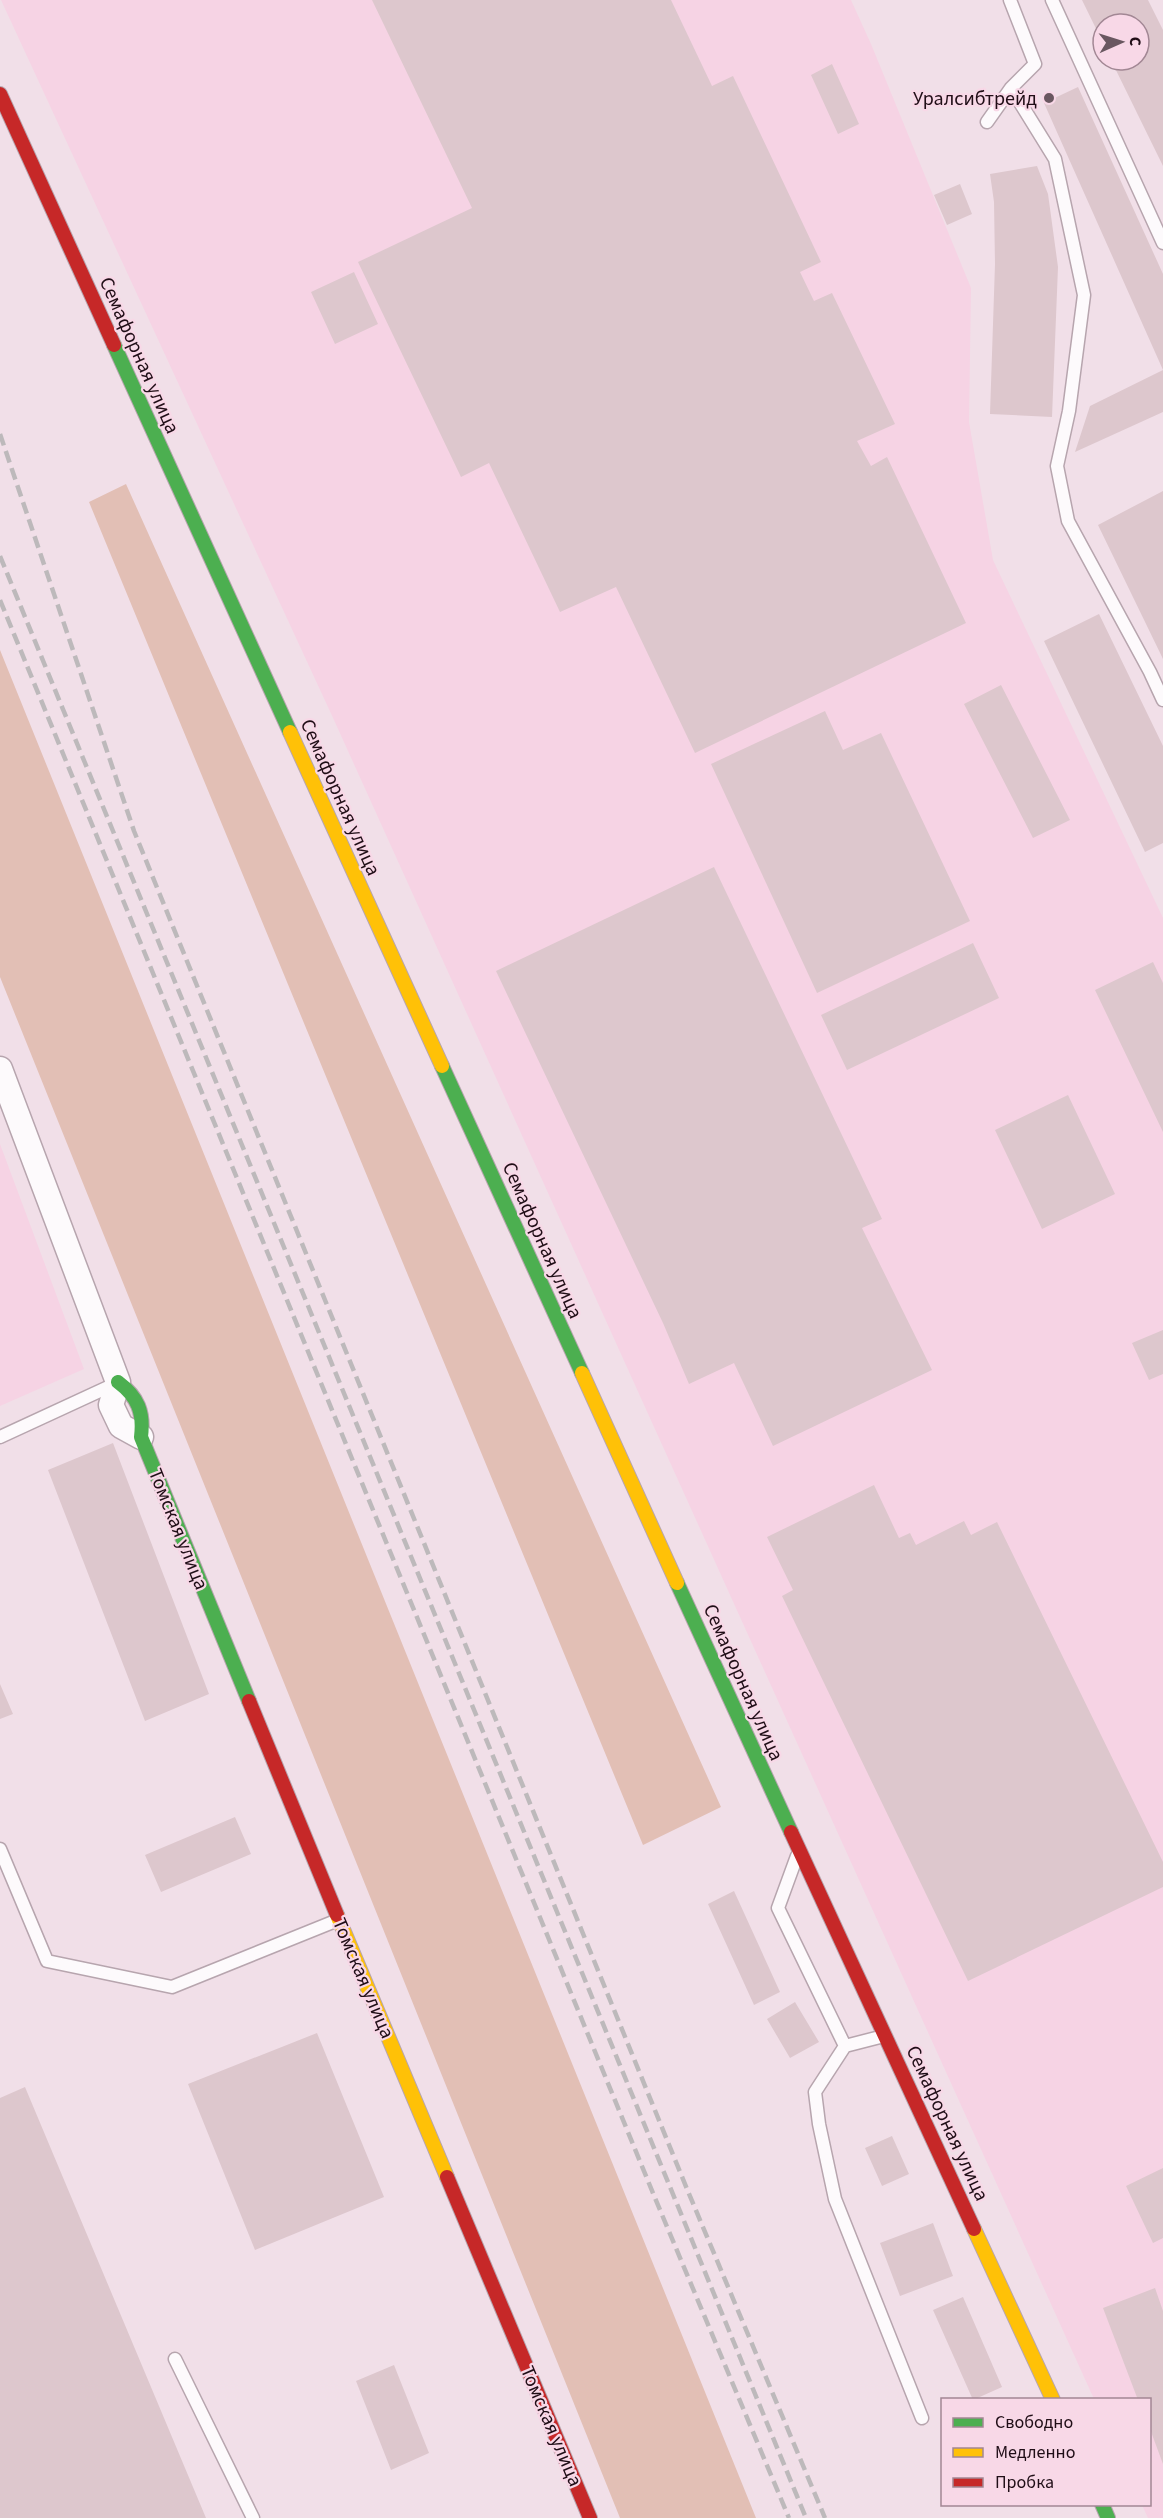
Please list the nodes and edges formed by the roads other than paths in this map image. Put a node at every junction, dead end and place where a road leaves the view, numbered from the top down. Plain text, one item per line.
1 (1010, 0) edge
2 (1052, 0) edge
3 (1011, 88) junction
4 (0, 94) edge
5 (987, 122) dead end
6 (1163, 243) edge
7 (1163, 700) edge
8 (0, 1069) edge
9 (118, 1382) junction
10 (0, 1437) edge
11 (141, 1437) joint
12 (0, 1850) edge
13 (799, 1850) junction
14 (339, 1920) junction
15 (886, 2035) junction
16 (845, 2046) junction
17 (175, 2359) dead end
18 (1052, 2398) edge
19 (922, 2418) dead end
20 (253, 2518) edge
21 (590, 2518) edge

1 - 3 lane
2 - 6 lane
3 - 5 lane
3 - 7 lane
4 - 13 main road, Семафорная улица
8 - 9 street, Томская улица
9 - 10 lane
9 - 11 street, Томская улица
11 - 14 main road, Томская улица
12 - 14 lane
13 - 15 main road, Семафорная улица
13 - 16 lane
14 - 21 main road, Томская улица
15 - 16 lane
15 - 18 main road, Семафорная улица
16 - 19 lane
17 - 20 lane

